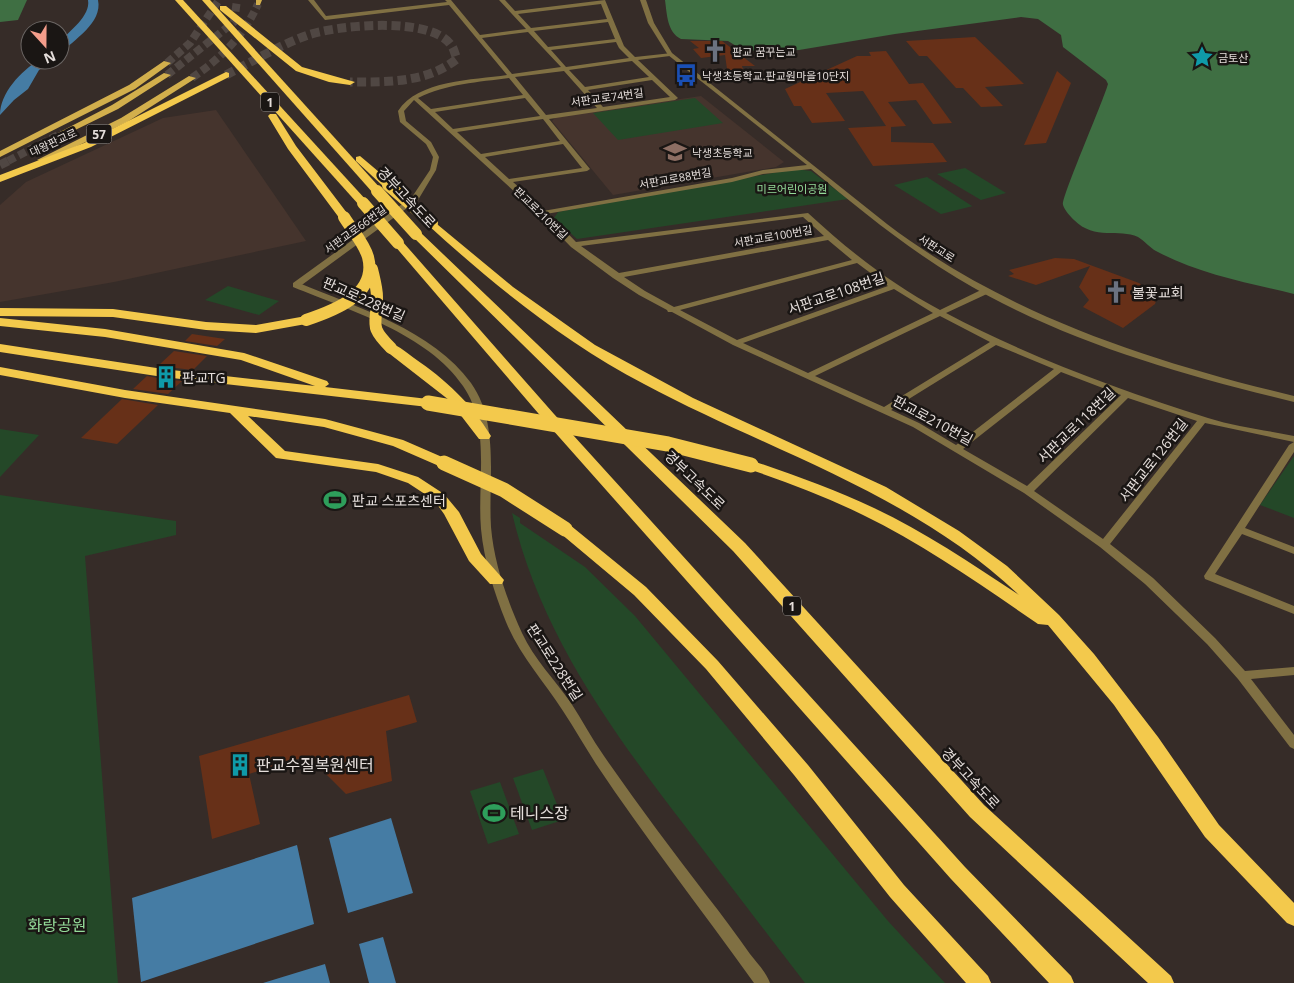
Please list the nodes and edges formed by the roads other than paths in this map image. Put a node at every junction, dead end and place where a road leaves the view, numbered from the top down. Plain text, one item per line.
1 (179, 0) edge
2 (206, 0) edge
3 (214, 0) edge
4 (502, 0) edge
5 (643, 0) edge
6 (314, 1) edge
7 (449, 1) edge
8 (602, 1) edge
9 (514, 14) junction
10 (610, 20) junction
11 (528, 30) junction
12 (478, 37) junction
13 (617, 40) junction
14 (546, 49) junction
15 (670, 54) junction
16 (632, 59) junction
17 (167, 63) tunnel mouth
18 (564, 68) junction
19 (226, 74) tunnel mouth
20 (167, 75) tunnel mouth
21 (508, 76) junction
22 (192, 78) tunnel mouth
23 (653, 78) junction
24 (251, 80) junction
25 (350, 82) tunnel mouth
26 (582, 88) junction
27 (526, 96) junction
28 (294, 98) junction
29 (415, 98) junction
30 (601, 108) junction
31 (430, 111) junction
32 (542, 117) junction
33 (452, 131) junction
34 (62, 133) tunnel mouth
35 (564, 142) junction
36 (0, 154) tunnel mouth
37 (479, 156) junction
38 (811, 167) junction
39 (0, 179) edge
40 (508, 181) junction
41 (543, 213) junction
42 (828, 238) junction
43 (574, 245) junction
44 (370, 260) junction
45 (856, 261) junction
46 (616, 276) junction
47 (296, 285) joint
48 (892, 287) junction
49 (986, 291) junction
50 (671, 310) junction
51 (0, 312) edge
52 (940, 314) junction
53 (0, 322) edge
54 (994, 342) junction
55 (736, 343) junction
56 (0, 348) edge
57 (1060, 369) junction
58 (0, 371) edge
59 (808, 376) junction
60 (348, 393) junction
61 (1127, 394) junction
62 (1294, 399) edge
63 (233, 410) junction
64 (884, 411) junction
65 (1203, 419) junction
66 (484, 436) junction
67 (1294, 439) edge
68 (1294, 445) edge
69 (957, 449) junction
70 (1028, 491) junction
71 (1239, 529) junction
72 (1104, 544) junction
73 (1294, 551) edge
74 (496, 580) junction
75 (1294, 610) edge
76 (1070, 638) junction
77 (1294, 671) edge
78 (1242, 676) junction
79 (1294, 744) edge
80 (1294, 917) edge
81 (763, 983) edge
82 (980, 983) edge
83 (1063, 983) edge
84 (1163, 983) edge

1 - 24 highway, 1
2 - 28 highway, 경부고속도로 / 1
3 - 25 highway
4 - 9 street
5 - 15 street, 서판교로
6 - 7 street
7 - 12 street
8 - 9 street
8 - 10 street
9 - 11 street
10 - 11 street
10 - 13 street
11 - 12 street
11 - 14 street
12 - 21 street
13 - 14 street
13 - 16 street
14 - 18 street
15 - 16 street
15 - 38 street, 서판교로
16 - 18 street
16 - 23 street
17 - 36 main road, 대왕판교로 / 57
18 - 21 street
18 - 26 street
19 - 39 highway
20 - 34 main road, 대왕판교로
21 - 27 street
21 - 29 street
22 - 39 main road, 대왕판교로 / 57
23 - 26 street
23 - 30 street, 서판교로74번길
24 - 44 highway, bridge
24 - 83 highway, 1, bridge
26 - 30 street
27 - 31 street
27 - 32 street
28 - 76 highway, bridge
28 - 84 highway, 경부고속도로 / 1, bridge
29 - 31 street, 판교로210번길
29 - 47 street, 서판교로66번길
30 - 32 street, 서판교로74번길
31 - 33 street, 판교로210번길
32 - 33 street, 서판교로74번길
32 - 35 street
33 - 37 street, 판교로210번길
35 - 37 street
35 - 40 street, 판교로210번길
37 - 40 street, 판교로210번길
38 - 41 street, 서판교로88번길
38 - 49 street, 서판교로
40 - 41 street, 판교로210번길
41 - 43 street, 판교로210번길
42 - 43 street, 판교로210번길
42 - 45 street, 서판교로100번길
42 - 46 street, 서판교로100번길
43 - 46 street, 판교로210번길
44 - 51 highway, bridge
44 - 66 highway, bridge
45 - 48 street, 서판교로100번길
45 - 50 street
46 - 50 street, 판교로210번길
47 - 66 street, 판교로228번길
48 - 52 street, 서판교로108번길
48 - 55 street, 서판교로108번길
49 - 52 street
49 - 62 street, 서판교로
50 - 55 street, 판교로210번길
52 - 54 street, 서판교로108번길
52 - 59 street
53 - 60 highway
54 - 57 street, 서판교로118번길
54 - 64 street
55 - 59 street, 판교로210번길
56 - 60 highway
57 - 61 street, 서판교로118번길
57 - 69 street
58 - 63 highway
59 - 64 street, 판교로210번길
60 - 76 highway, bridge
61 - 65 street
61 - 70 street, 서판교로118번길
63 - 74 highway
63 - 82 highway, bridge
64 - 69 street, 판교로210번길
65 - 67 street, 서판교로126번길
65 - 72 street, 서판교로126번길
66 - 74 street, 판교로228번길
68 - 71 street
69 - 70 street, 판교로210번길
70 - 72 street, 판교로210번길
71 - 73 street
71 - 75 street
72 - 78 street, 판교로210번길
74 - 81 street, 판교로228번길
76 - 80 highway
77 - 78 street
78 - 79 street, 판교로210번길

